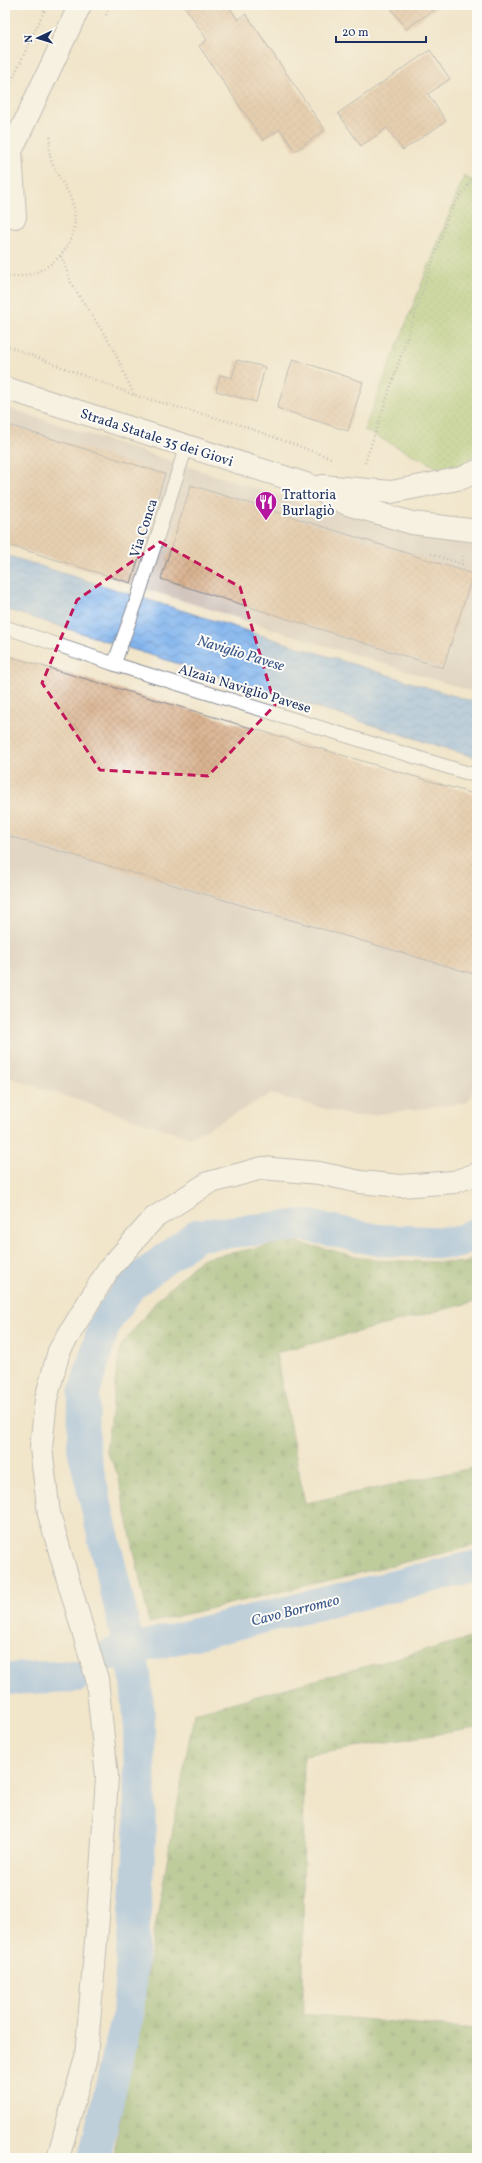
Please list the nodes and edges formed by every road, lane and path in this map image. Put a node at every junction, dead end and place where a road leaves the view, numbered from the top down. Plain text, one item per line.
1 (47, 5) edge
2 (80, 5) edge
3 (111, 5) edge
4 (105, 19) dead end
5 (5, 95) edge
6 (51, 133) dead end
7 (477, 172) edge
8 (15, 217) dead end
9 (61, 256) junction
10 (5, 276) edge
11 (5, 345) edge
12 (5, 388) edge
13 (134, 395) junction
14 (186, 447) junction
15 (333, 459) dead end
16 (364, 467) dead end
17 (477, 471) edge
18 (308, 485) junction
19 (477, 530) edge
20 (5, 627) edge
21 (114, 664) junction
22 (477, 776) edge
23 (477, 1174) edge
24 (58, 2158) edge

1 - 5 path
2 - 8 street
3 - 4 path
6 - 9 path
7 - 16 path
9 - 10 path
9 - 13 path
11 - 13 path
12 - 14 street, Strada Statale 35 dei Giovi
13 - 15 path
14 - 18 street, Strada Statale 35 dei Giovi
14 - 21 lane, Via Conca
17 - 18 street, Strada Statale 35 dei Giovi
18 - 19 street, Strada Statale 35 dei Giovi
20 - 21 lane, Alzaia Naviglio Pavese
21 - 22 lane, Alzaia Naviglio Pavese
23 - 24 street

